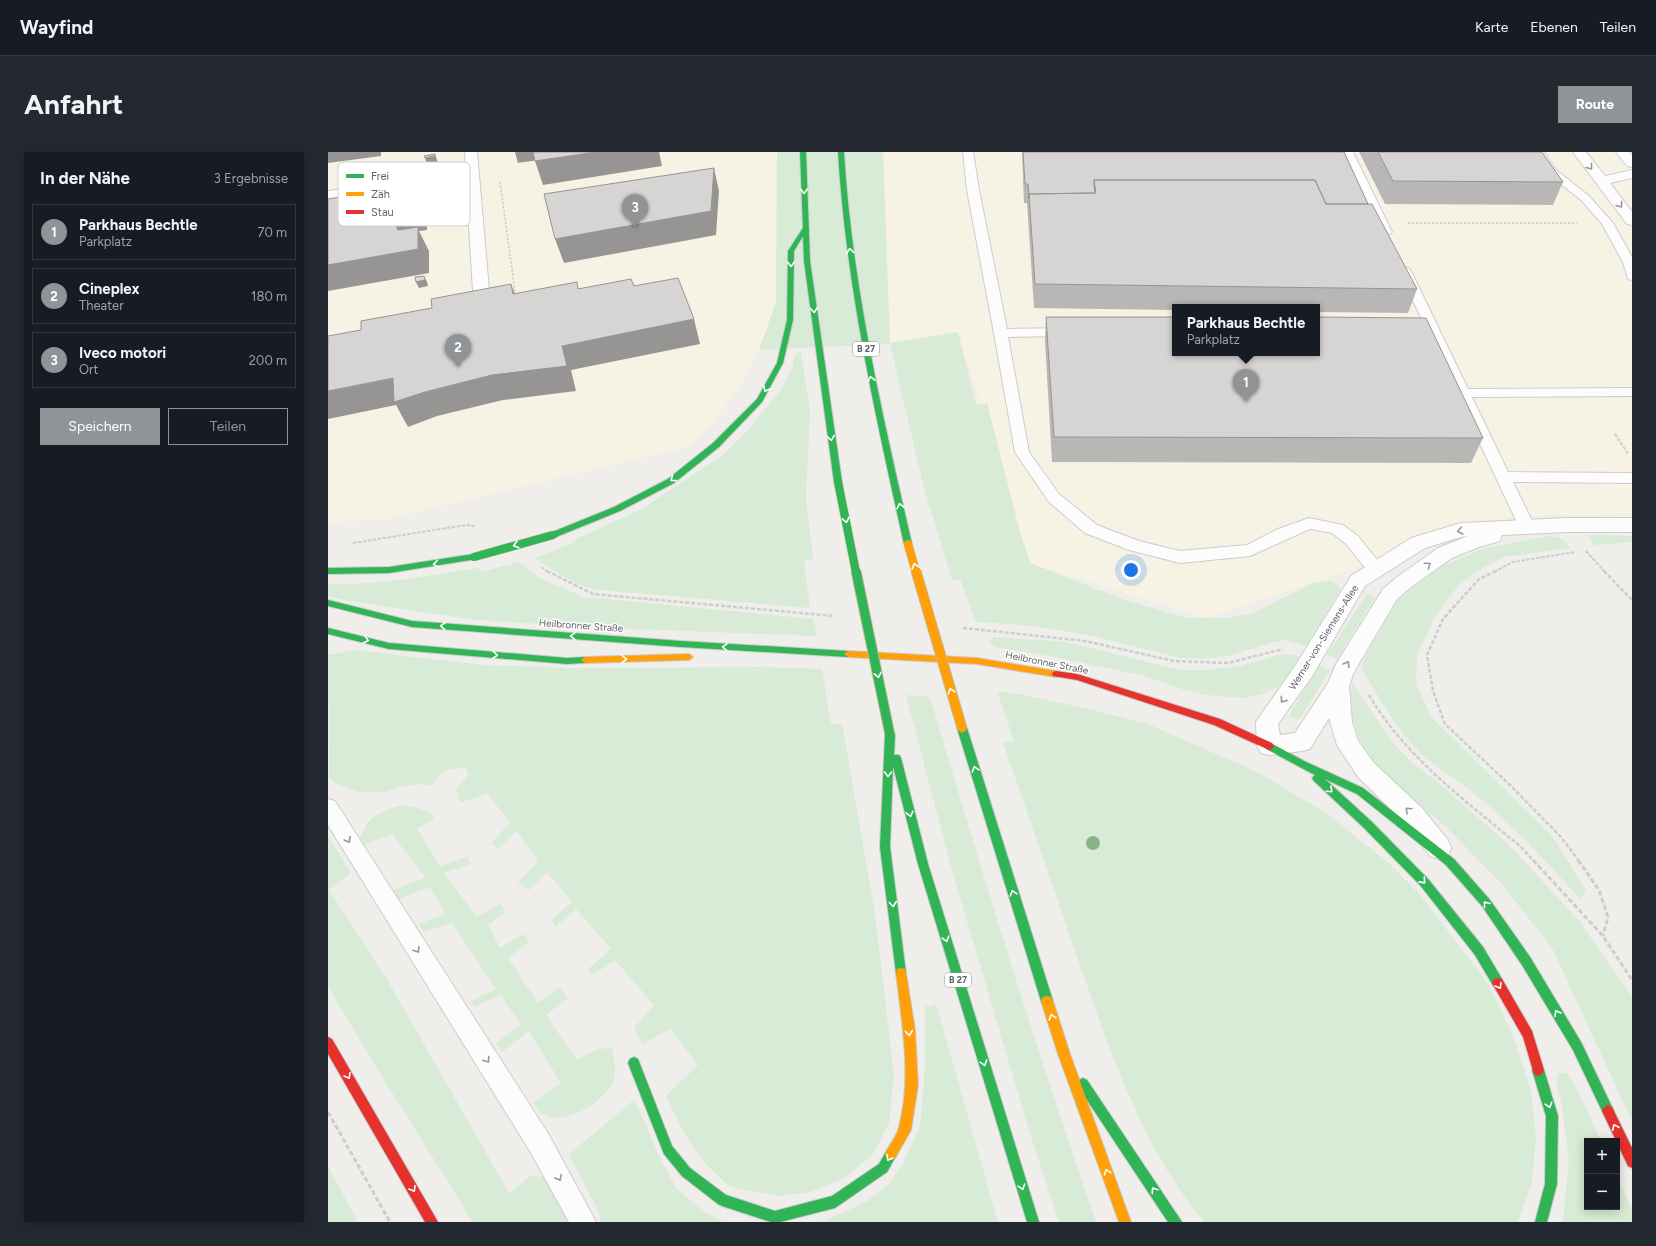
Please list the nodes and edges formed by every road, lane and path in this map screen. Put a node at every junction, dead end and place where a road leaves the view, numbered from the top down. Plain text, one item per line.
1 (471, 152) edge
2 (803, 152) edge
3 (841, 152) edge
4 (968, 152) edge
5 (1348, 152) edge
6 (1539, 152) edge
7 (1579, 152) edge
8 (1622, 152) edge
9 (1632, 163) edge
10 (472, 173) joint
11 (1632, 174) edge
12 (499, 176) dead end
13 (1602, 181) junction
14 (1632, 186) edge
15 (338, 193) edge
16 (328, 195) edge
17 (1632, 221) edge
18 (1381, 223) junction
19 (1607, 223) junction
20 (805, 229) junction
21 (1392, 244) edge
22 (1398, 259) edge
23 (1632, 276) edge
24 (481, 290) edge
25 (515, 291) dead end
26 (1418, 330) edge
27 (1433, 330) junction
28 (1080, 332) edge
29 (1001, 333) junction
30 (1632, 392) edge
31 (1463, 393) junction
32 (1616, 434) dead end
33 (1628, 454) dead end
34 (1505, 477) junction
35 (1632, 478) edge
36 (1632, 525) edge
37 (1527, 527) junction
38 (1586, 551) junction
39 (1594, 551) dead end
40 (1376, 570) junction
41 (328, 571) edge
42 (1632, 600) edge
43 (328, 603) edge
44 (328, 631) edge
45 (834, 652) junction
46 (724, 656) dead end
47 (701, 657) dead end
48 (1338, 686) junction
49 (890, 735) junction
50 (1269, 746) junction
51 (1301, 764) junction
52 (328, 807) edge
53 (1450, 862) junction
54 (1603, 936) dead end
55 (328, 1043) edge
56 (1064, 1054) junction
57 (634, 1063) dead end
58 (328, 1112) edge
59 (1632, 1162) edge
60 (390, 1222) edge
61 (432, 1222) edge
62 (583, 1222) edge
63 (1033, 1222) edge
64 (1125, 1222) edge
65 (1176, 1222) edge
66 (1541, 1222) edge

1 - 10 street
2 -> 20 main road, B 27
56 -> 3 main road, B 27, bridge
4 - 29 lane
5 - 18 lane
6 - 19 lane
7 -> 13 street
8 - 9 street
10 - 24 street
11 - 13 street
12 - 25 path
13 - 14 street
13 -> 17 street
15 - 16 street
18 - 19 path
18 - 21 lane
19 - 23 lane
20 -> 41 main road, bridge
20 -> 49 main road, B 27, bridge
22 - 27 lane
26 - 27 lane
27 - 31 lane
28 - 29 lane
29 - 40 lane
30 - 31 lane
31 - 34 lane
32 - 33 path
34 - 35 lane
34 - 37 lane
36 - 37 street, Werner-von-Siemens-Allee
37 -> 40 street, Werner-von-Siemens-Allee
48 -> 37 street, Werner-von-Siemens-Allee
38 - 39 path
38 - 42 path
38 - 54 path
40 -> 50 street, Werner-von-Siemens-Allee
45 -> 43 main road, Heilbronner Straße
44 -> 47 main road
45 - 46 main road, Heilbronner Straße
45 - 50 main road, Heilbronner Straße
48 - 50 street, Werner-von-Siemens-Allee
53 -> 48 street, Werner-von-Siemens-Allee
49 -> 57 main road
49 -> 63 main road, B 27
50 - 51 main road, Heilbronner Straße
51 - 53 main road
51 -> 66 main road
52 -> 62 lane
59 -> 53 main road
55 -> 61 main road
64 -> 56 main road, B 27
65 -> 56 main road
58 - 60 path

